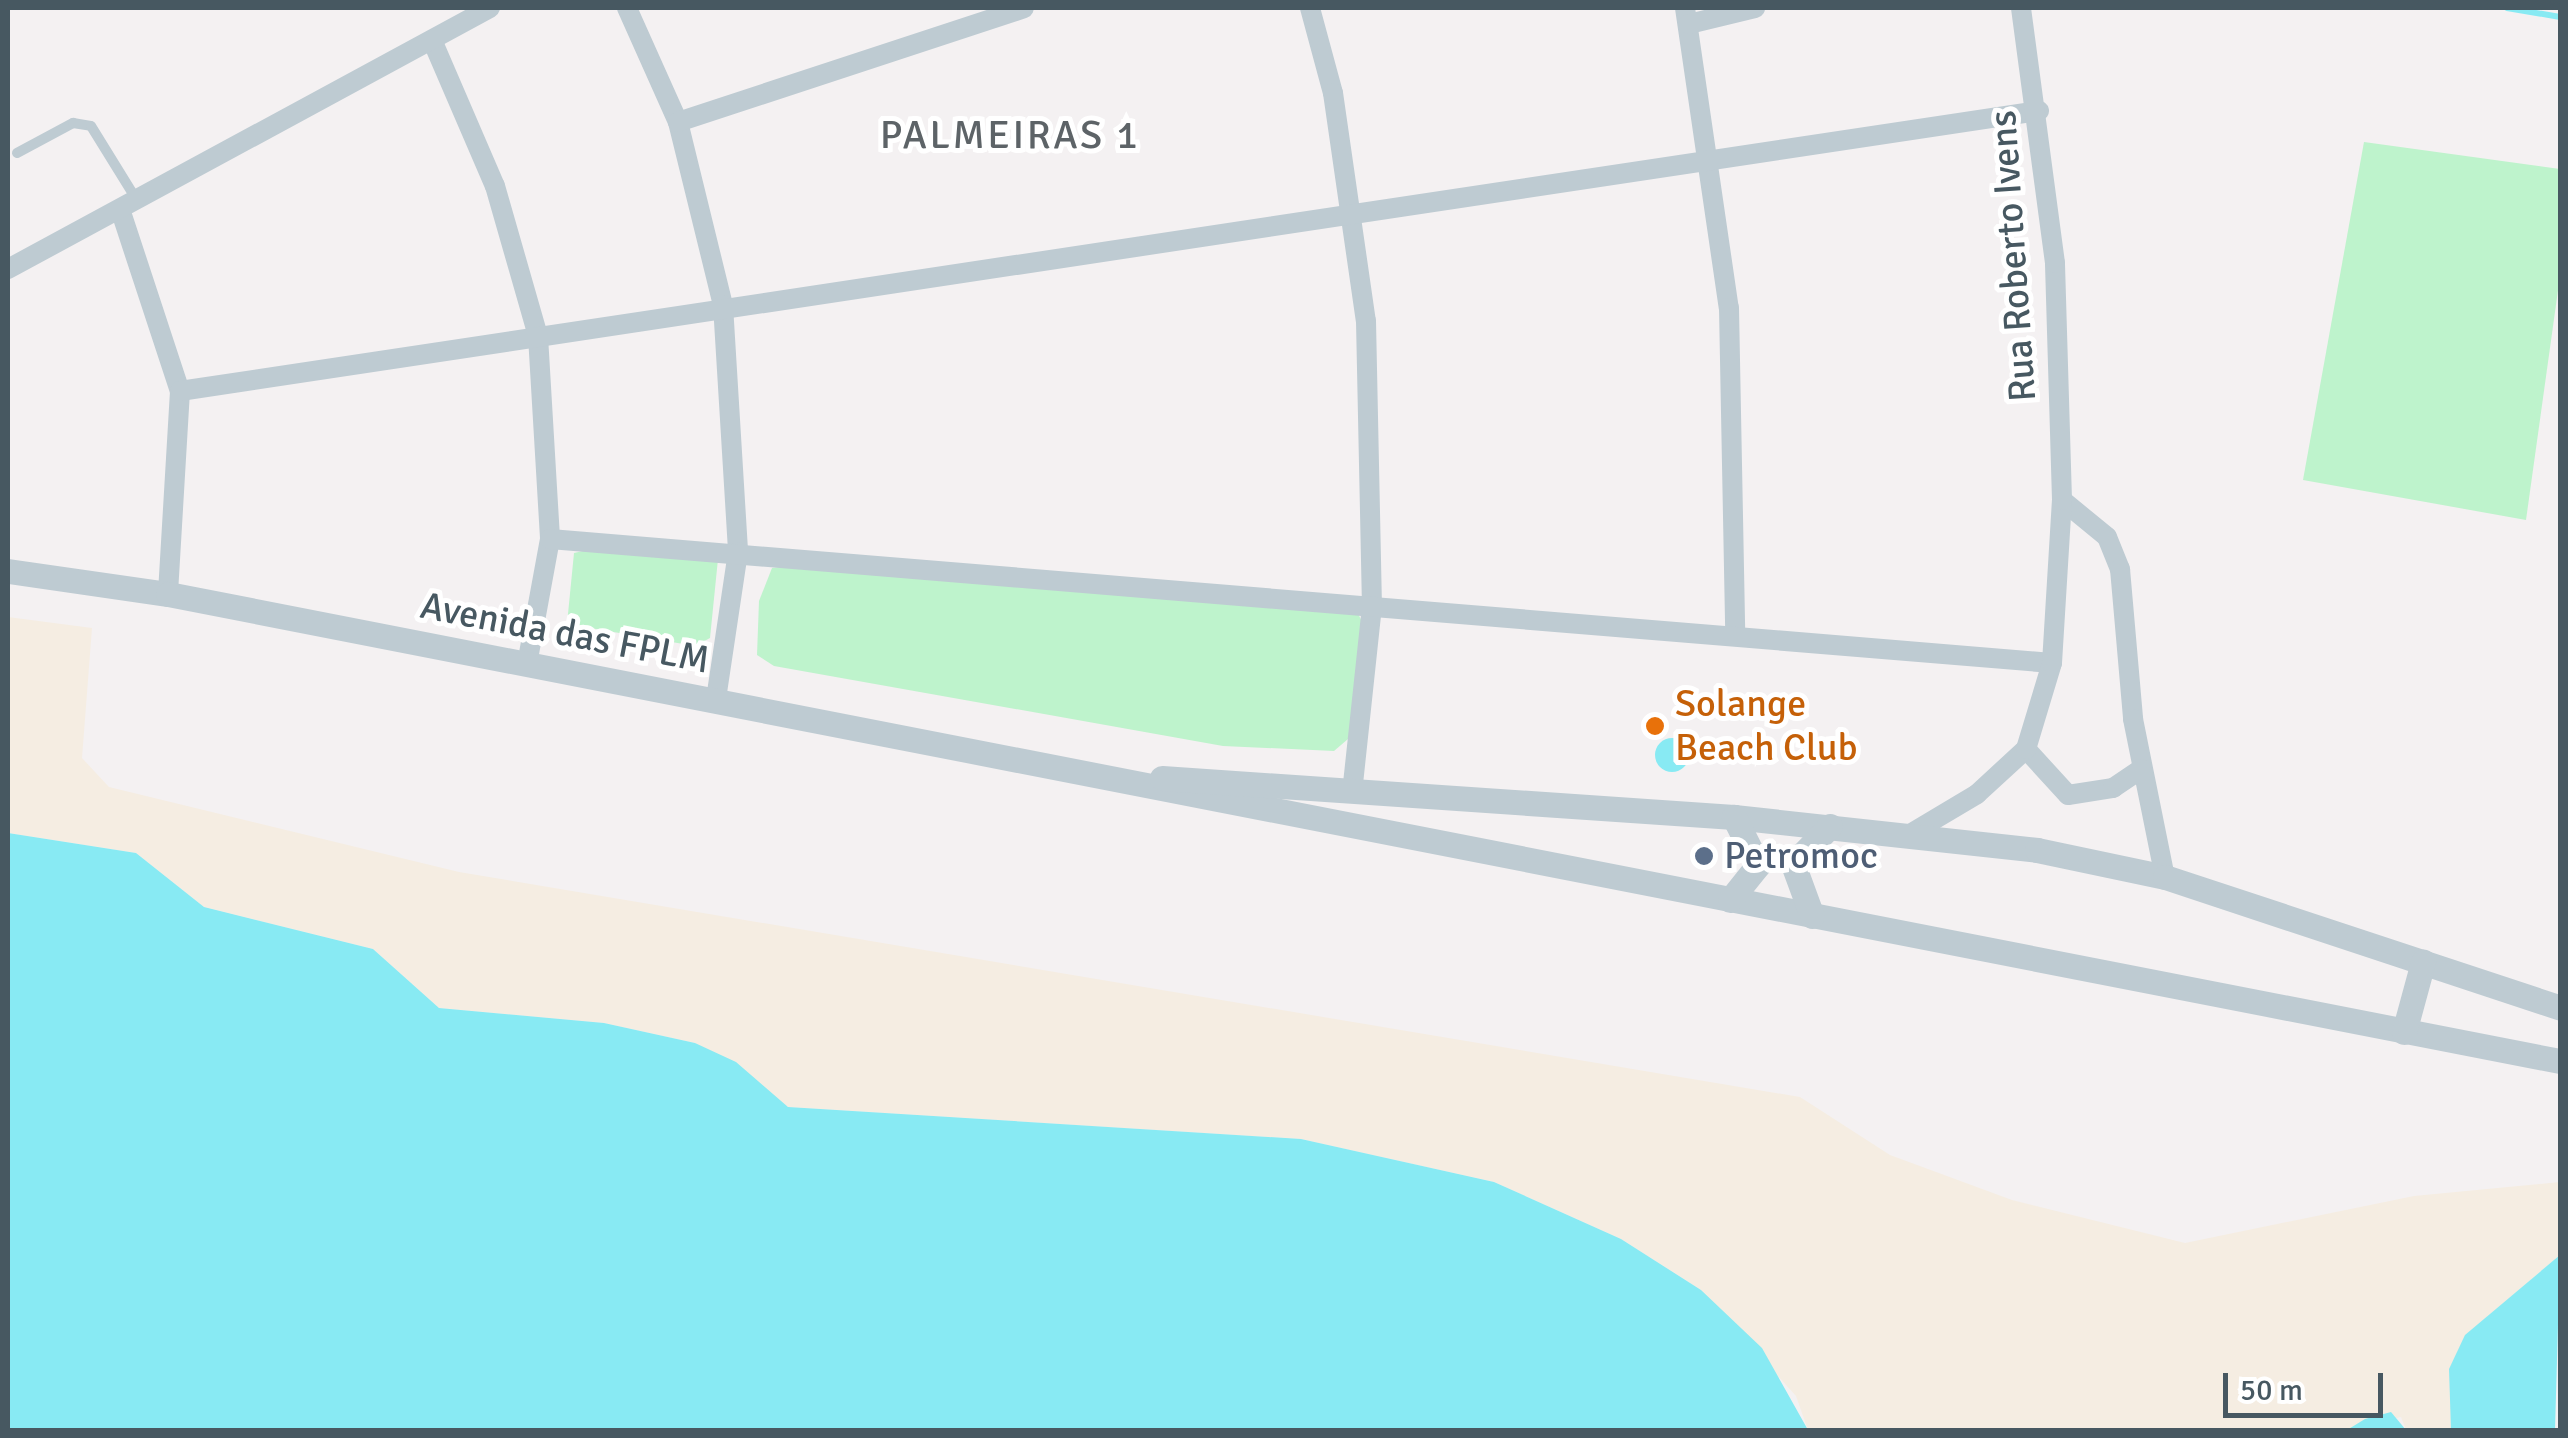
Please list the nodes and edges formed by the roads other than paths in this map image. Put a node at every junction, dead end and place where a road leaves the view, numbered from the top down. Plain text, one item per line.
1 (490, 8) edge
2 (627, 8) edge
3 (1024, 8) edge
4 (1310, 8) edge
5 (1754, 8) edge
6 (2021, 8) edge
7 (1687, 16) edge
8 (432, 40) junction
9 (2040, 111) junction
10 (678, 122) junction
11 (17, 153) dead end
12 (1715, 163) junction
13 (130, 208) junction
14 (1355, 214) junction
15 (8, 269) edge
16 (722, 305) junction
17 (538, 336) junction
18 (180, 392) junction
19 (2062, 500) junction
20 (550, 539) junction
21 (738, 552) junction
22 (8, 558) edge
23 (8, 571) edge
24 (52, 574) junction
25 (168, 594) junction
26 (1372, 606) junction
27 (1735, 630) junction
28 (2052, 663) junction
29 (527, 664) junction
30 (716, 700) junction
31 (2026, 749) junction
32 (2141, 769) junction
33 (1062, 770) junction
34 (1352, 792) junction
35 (1734, 817) junction
36 (1830, 826) junction
37 (1910, 834) junction
38 (2165, 877) junction
39 (1730, 900) junction
40 (1812, 916) junction
41 (2423, 962) junction
42 (2560, 1008) edge
43 (2404, 1032) junction
44 (2560, 1062) edge

1 - 8 street
2 - 10 street
3 - 10 street
4 - 14 street
5 - 7 street
6 - 9 street, Rua Roberto Ivens
7 - 12 street
8 - 13 street
8 - 17 street
9 - 12 street
9 - 19 street, Rua Roberto Ivens
10 - 16 street
11 - 13 lane
12 - 14 street
12 - 27 street
13 - 15 street
13 - 18 street
14 - 16 street
14 - 26 street
16 - 17 street
16 - 21 street
17 - 18 street
17 - 20 street
18 - 25 street
19 - 28 street, Rua Roberto Ivens
19 - 32 street
20 - 21 street
20 - 29 street
21 - 26 street
21 - 30 street
22 - 24 street, Avenida das FPLM
23 - 24 street, Avenida das FPLM
24 - 25 street, Avenida das FPLM
25 - 29 street, Avenida das FPLM
26 - 27 street
26 - 34 street
27 - 28 street
28 - 31 street, Rua Roberto Ivens
29 - 30 street, Avenida das FPLM
30 - 33 street, Avenida das FPLM
31 - 32 street
31 - 37 street
32 - 38 street
33 - 34 street
33 - 39 street
34 - 35 street
35 - 36 street
35 - 39 street
36 - 37 street
36 - 40 street
37 - 38 street
38 - 41 street
39 - 40 street
40 - 43 street
41 - 42 street
41 - 43 street
43 - 44 street

